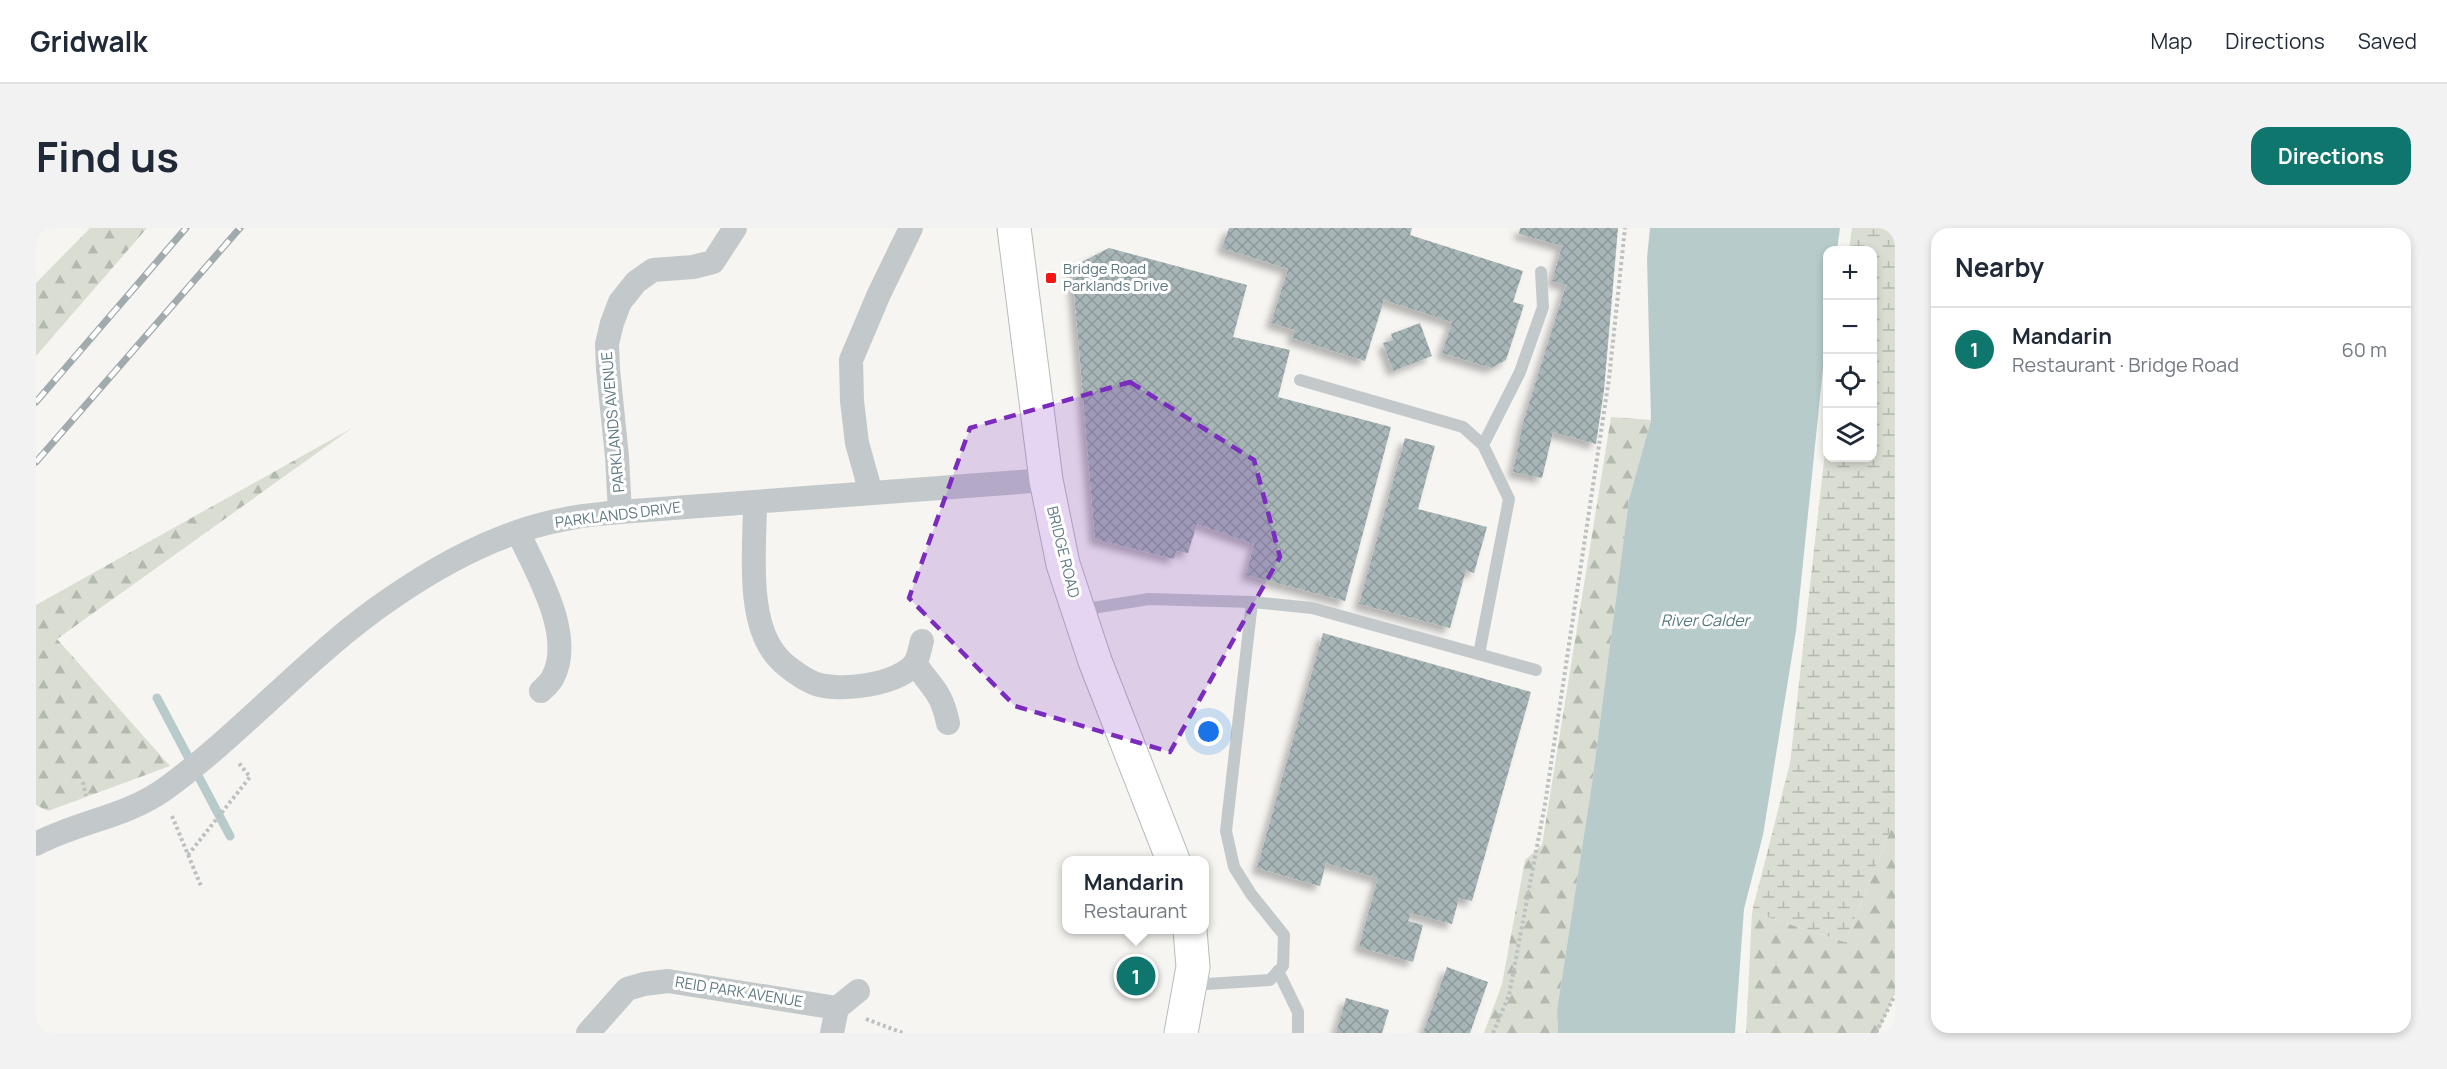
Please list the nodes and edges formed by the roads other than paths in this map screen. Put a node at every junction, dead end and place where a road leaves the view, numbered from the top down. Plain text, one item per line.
1 (735, 228) edge
2 (911, 228) edge
3 (1014, 228) edge
4 (1541, 272) dead end
5 (1300, 380) dead end
6 (1483, 445) junction
7 (1046, 480) junction
8 (871, 493) junction
9 (755, 502) junction
10 (620, 512) junction
11 (519, 532) junction
12 (1252, 602) junction
13 (1078, 610) junction
14 (1479, 654) junction
15 (1536, 670) dead end
16 (541, 691) dead end
17 (948, 723) dead end
18 (36, 844) edge
19 (1171, 856) edge
20 (1190, 934) edge
21 (1278, 971) junction
22 (1190, 986) junction
23 (858, 992) dead end
24 (837, 1008) junction
25 (588, 1033) edge
26 (832, 1033) edge
27 (1182, 1033) edge
28 (1298, 1033) edge

1 - 10 street, PARKLANDS AVENUE
2 - 8 street
3 - 7 highway, BRIDGE ROAD
4 - 6 lane
5 - 6 lane
6 - 14 lane
7 - 8 street, PARKLANDS DRIVE
7 - 13 highway, BRIDGE ROAD
8 - 9 street, PARKLANDS DRIVE
9 - 10 street, PARKLANDS DRIVE
9 - 17 street
10 - 11 street, PARKLANDS DRIVE
11 - 16 street
11 - 18 street, PARKLANDS DRIVE
12 - 13 lane
12 - 14 lane
12 - 21 lane
13 - 19 highway, BRIDGE ROAD
14 - 15 lane
20 - 22 highway
21 - 22 lane
21 - 28 lane
22 - 27 highway
23 - 24 street
24 - 25 street, REID PARK AVENUE
24 - 26 street

